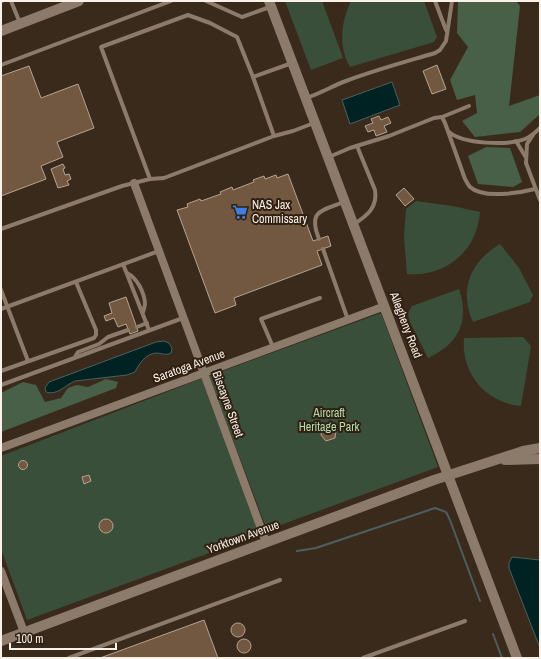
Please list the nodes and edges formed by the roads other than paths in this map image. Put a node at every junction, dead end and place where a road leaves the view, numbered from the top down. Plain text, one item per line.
1 (11, 1) edge
2 (79, 1) edge
3 (172, 1) edge
4 (206, 1) edge
5 (435, 1) edge
6 (452, 1) edge
7 (67, 3) edge
8 (270, 4) edge
9 (20, 24) junction
10 (1, 31) edge
11 (447, 32) junction
12 (292, 63) junction
13 (1, 65) edge
14 (253, 77) junction
15 (305, 98) junction
16 (469, 106) dead end
17 (442, 117) junction
18 (315, 123) junction
19 (540, 128) edge
20 (448, 132) junction
21 (533, 135) junction
22 (274, 136) junction
23 (516, 141) junction
24 (357, 146) junction
25 (525, 156) junction
26 (328, 158) junction
27 (150, 179) junction
28 (134, 183) junction
29 (535, 189) junction
30 (540, 200) edge
31 (345, 202) junction
32 (354, 224) junction
33 (1, 229) edge
34 (319, 239) dead end
35 (323, 249) dead end
36 (158, 251) junction
37 (123, 264) junction
38 (76, 282) junction
39 (1, 290) edge
40 (320, 298) dead end
41 (385, 306) junction
42 (8, 307) junction
43 (1, 309) edge
44 (183, 318) junction
45 (348, 320) junction
46 (147, 323) junction
47 (136, 327) dead end
48 (128, 330) dead end
49 (149, 330) junction
50 (273, 348) junction
51 (75, 358) junction
52 (28, 361) junction
53 (1, 371) edge
54 (204, 373) junction
55 (1, 385) edge
56 (1, 448) edge
57 (540, 448) edge
58 (540, 460) edge
59 (495, 461) junction
60 (448, 475) junction
61 (266, 542) junction
62 (1, 571) edge
63 (280, 580) dead end
64 (465, 621) dead end
65 (24, 632) junction
66 (1, 641) edge
67 (69, 658) edge
68 (363, 658) edge
69 (518, 658) edge

1 - 9 lane
2 - 7 main road
3 - 13 lane
4 - 8 lane
5 - 11 lane
6 - 11 lane
7 - 9 main road
8 - 12 main road, Allegheny Road
9 - 10 main road
11 - 15 lane
12 - 14 lane
12 - 15 main road, Allegheny Road
14 - 22 lane
14 - 27 lane
15 - 18 main road, Allegheny Road
16 - 17 lane
17 - 20 lane
17 - 24 lane
18 - 22 lane
18 - 26 main road, Allegheny Road
19 - 21 lane
20 - 23 lane
20 - 29 lane
21 - 23 lane
21 - 25 lane
22 - 27 lane
23 - 25 lane
24 - 26 lane
24 - 32 lane
25 - 29 lane
26 - 31 main road, Allegheny Road
27 - 28 lane
28 - 33 lane
28 - 36 street, Biscayne Street
29 - 30 lane
31 - 32 main road, Allegheny Road
31 - 34 lane
32 - 41 main road, Allegheny Road
35 - 45 lane
36 - 37 lane
36 - 44 street, Biscayne Street
37 - 38 lane
37 - 46 lane
38 - 42 lane
38 - 52 lane
39 - 42 lane
40 - 50 lane
41 - 45 street, Saratoga Avenue
41 - 60 main road, Allegheny Road
42 - 43 lane
42 - 52 lane
44 - 49 lane
44 - 54 street, Biscayne Street
45 - 50 street, Saratoga Avenue
46 - 47 lane
46 - 49 lane
48 - 51 lane
49 - 51 lane
50 - 54 street, Saratoga Avenue
51 - 55 lane
52 - 53 lane
54 - 56 street, Saratoga Avenue
54 - 61 street, Biscayne Street
57 - 59 main road, Yorktown Avenue
58 - 59 main road, Yorktown Avenue
59 - 60 main road, Yorktown Avenue
60 - 61 main road, Yorktown Avenue
60 - 69 main road, Allegheny Road
61 - 65 main road, Yorktown Avenue
62 - 65 street
63 - 67 lane
64 - 68 lane
65 - 66 main road, Yorktown Avenue

